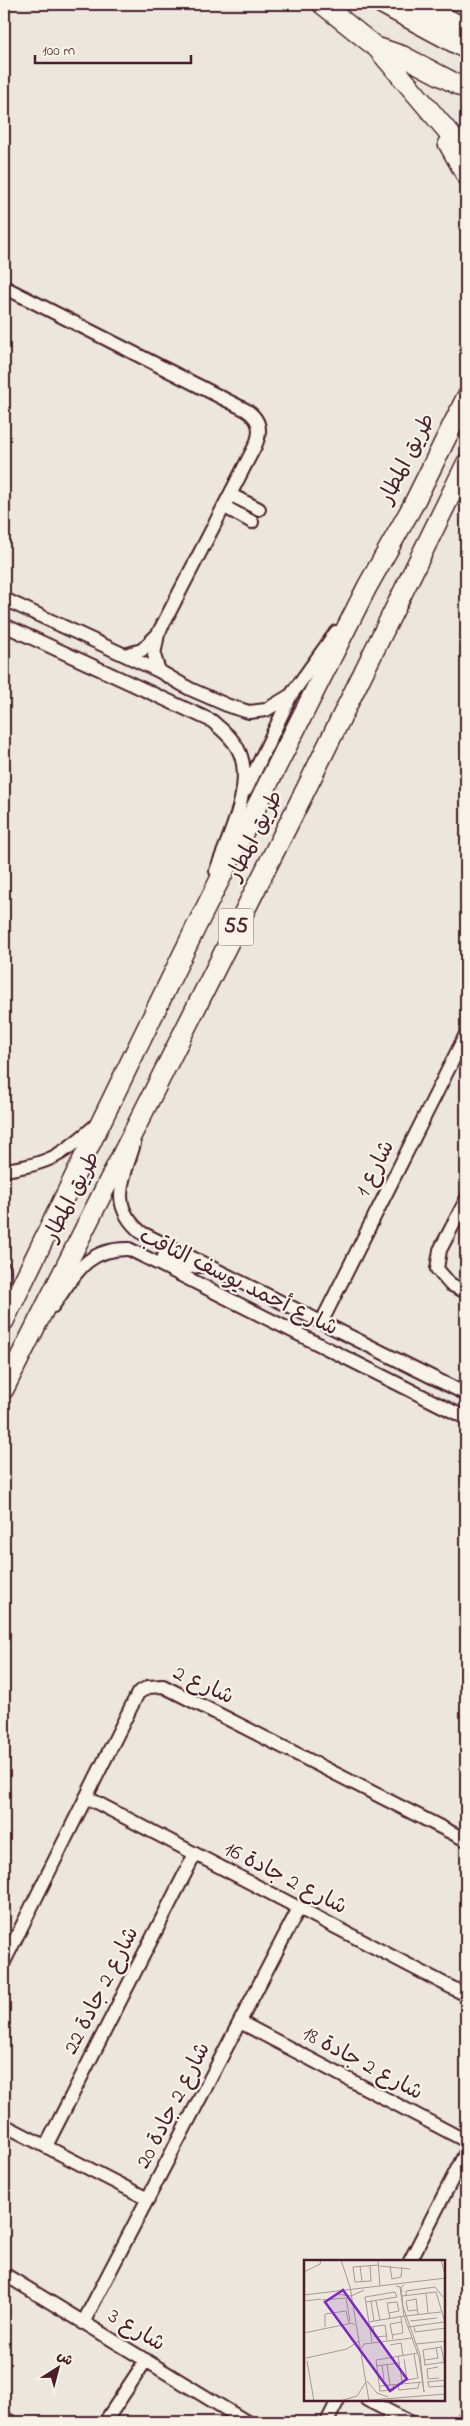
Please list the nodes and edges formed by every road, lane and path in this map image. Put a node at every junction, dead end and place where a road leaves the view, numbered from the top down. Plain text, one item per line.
1 (322, 4) edge
2 (382, 4) edge
3 (420, 4) edge
4 (466, 29) edge
5 (378, 48) junction
6 (466, 49) edge
7 (466, 89) edge
8 (426, 106) junction
9 (466, 153) edge
10 (466, 175) edge
11 (4, 287) edge
12 (466, 383) edge
13 (466, 398) edge
14 (454, 420) junction
15 (466, 464) edge
16 (231, 495) junction
17 (224, 507) junction
18 (258, 509) dead end
19 (252, 522) dead end
20 (367, 587) junction
21 (4, 599) edge
22 (4, 625) edge
23 (158, 634) junction
24 (124, 655) junction
25 (159, 671) junction
26 (129, 682) junction
27 (185, 686) junction
28 (291, 695) junction
29 (240, 801) junction
30 (198, 921) junction
31 (466, 1034) edge
32 (146, 1105) junction
33 (101, 1120) junction
34 (4, 1170) edge
35 (466, 1200) edge
36 (142, 1254) junction
37 (209, 1266) junction
38 (4, 1269) edge
39 (466, 1292) edge
40 (5, 1318) edge
41 (322, 1322) junction
42 (24, 1347) junction
43 (4, 1389) edge
44 (466, 1394) edge
45 (466, 1418) edge
46 (86, 1798) junction
47 (466, 1840) edge
48 (195, 1854) junction
49 (299, 1908) junction
50 (4, 1962) edge
51 (466, 1995) edge
52 (240, 2022) junction
53 (4, 2125) edge
54 (466, 2141) edge
55 (46, 2146) junction
56 (466, 2152) edge
57 (148, 2199) junction
58 (411, 2260) edge
59 (4, 2274) edge
60 (83, 2323) junction
61 (146, 2360) junction
62 (338, 2401) edge
63 (369, 2401) edge
64 (466, 2415) edge
65 (4, 2418) edge
66 (241, 2421) edge
67 (11, 2422) edge
68 (105, 2422) edge
69 (327, 2422) edge
70 (410, 2422) edge
71 (462, 2422) edge

1 - 5 highway
2 - 6 highway
3 - 4 highway
5 - 7 highway
5 - 8 highway
8 - 9 highway
8 - 10 highway
11 - 16 street
12 - 14 highway
13 - 14 highway, طريق المطار / 55
14 - 20 highway, طريق المطار / 55
15 - 32 highway, طريق المطار / 55
16 - 17 street
16 - 18 street
17 - 19 street
17 - 23 street
20 - 28 street
20 - 30 highway, طريق المطار / 55
21 - 24 street
22 - 26 street
23 - 24 street
23 - 25 street
24 - 25 street
25 - 27 street
26 - 27 street
26 - 29 street
27 - 28 street
28 - 29 street
29 - 30 street
30 - 33 highway, طريق المطار / 55
31 - 41 street, شارع 1
32 - 37 street, شارع أحمد يوسف الثاقب
32 - 42 highway, طريق المطار / 55
33 - 34 street
33 - 40 highway, طريق المطار / 55
35 - 39 street
36 - 37 street
36 - 42 street, شارع أحمد يوسف الثاقب
36 - 45 street, شارع أحمد يوسف الثاقب
37 - 41 street, شارع أحمد يوسف الثاقب
38 - 40 street
41 - 44 street, شارع أحمد يوسف الثاقب
42 - 43 highway, طريق المطار / 55
46 - 47 street, شارع 2
46 - 48 street, شارع 2 جادة 16
46 - 50 street, شارع 2
48 - 49 street, شارع 2 جادة 16
48 - 55 street, شارع 2 جادة 22
49 - 51 street, شارع 2 جادة 16
49 - 52 street, شارع 2 جادة 20
52 - 54 street, شارع 2 جادة 18
52 - 57 street, شارع 2 جادة 20
53 - 55 street
55 - 57 street
56 - 58 street
57 - 60 street, شارع 2 جادة 20
59 - 60 street, شارع 3
60 - 61 street, شارع 3
61 - 66 street, شارع 3
61 - 68 street
62 - 69 street
63 - 70 street
64 - 71 street
65 - 67 street

